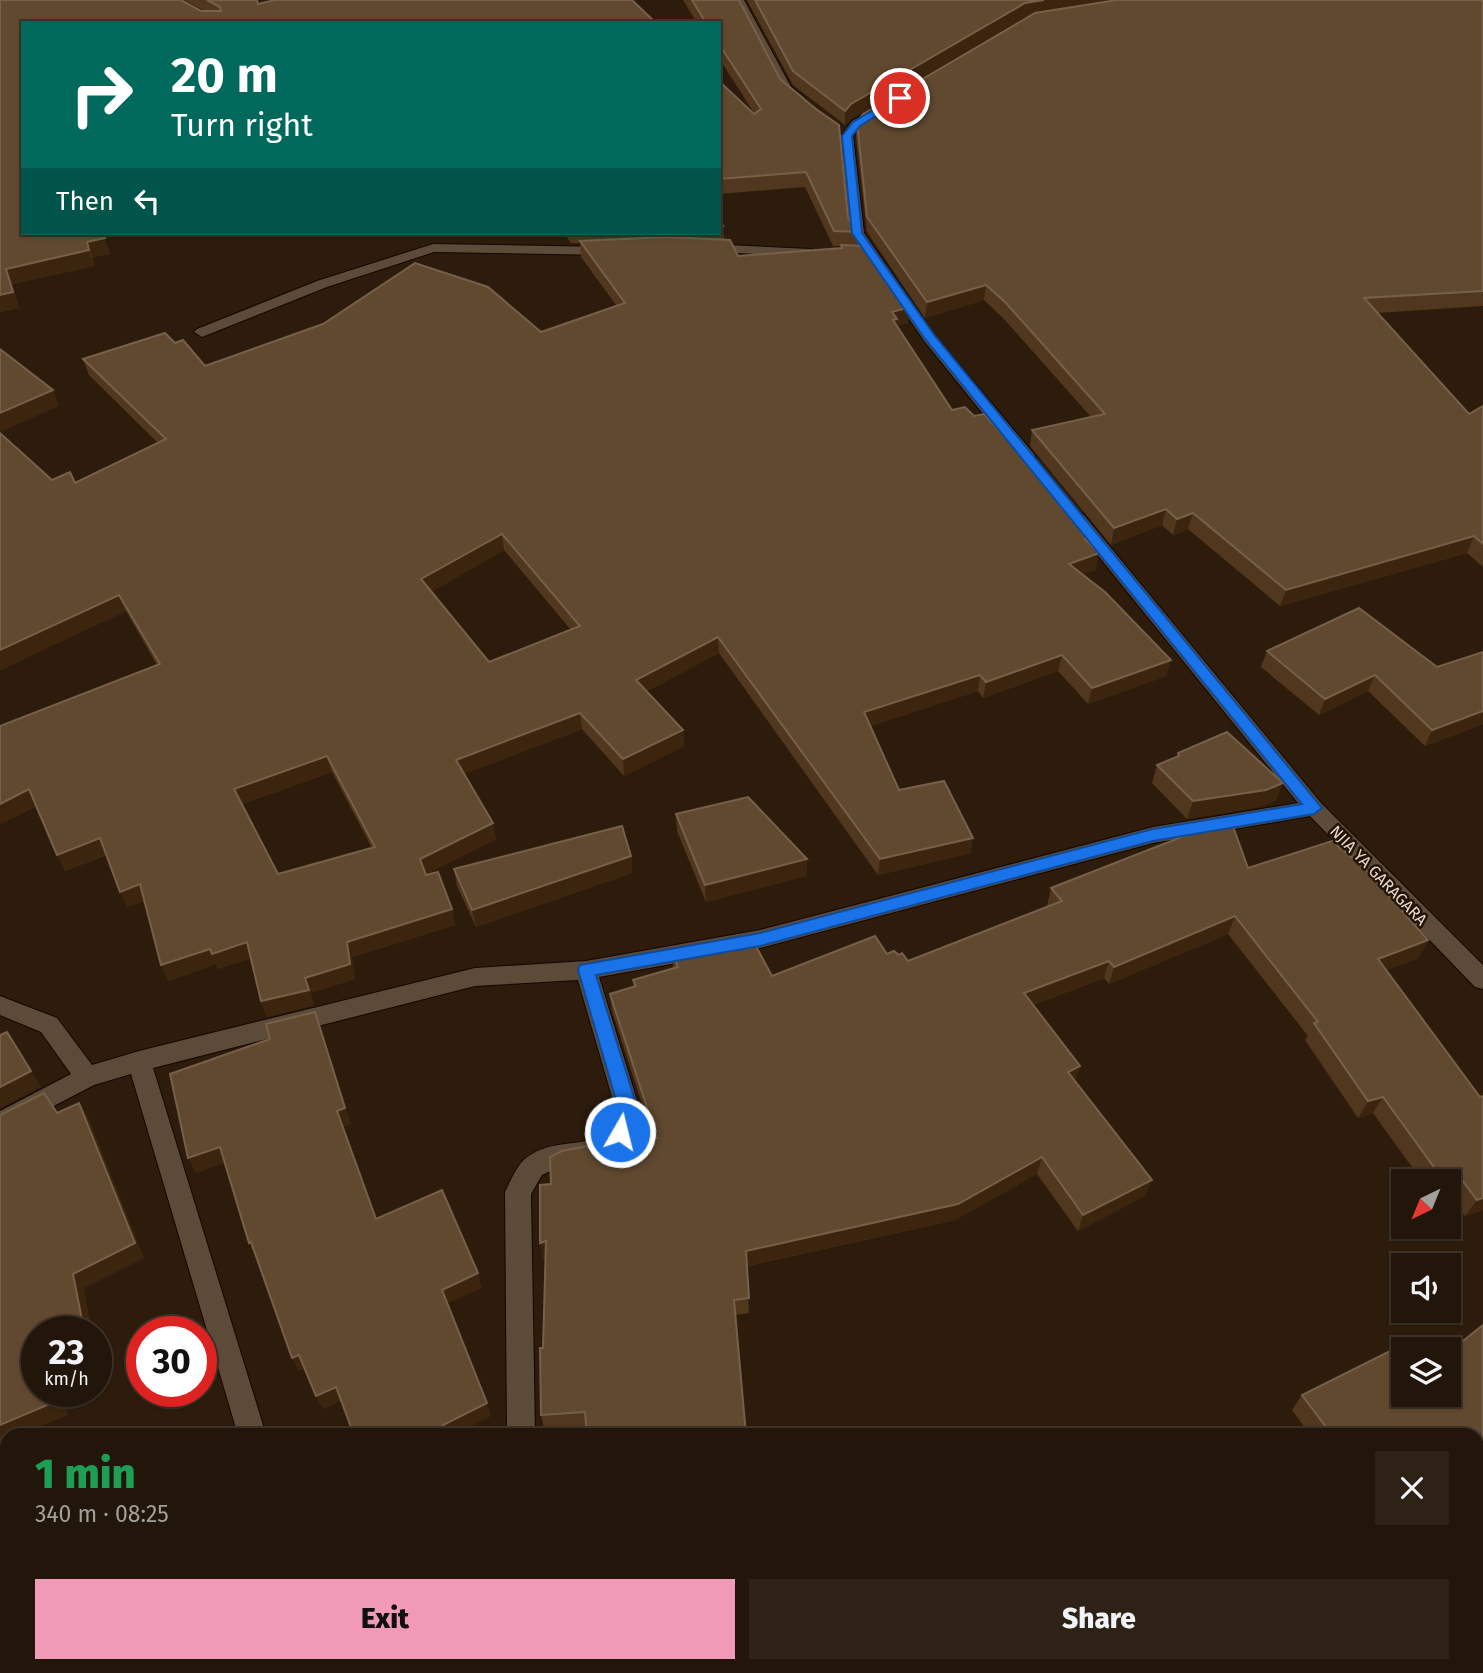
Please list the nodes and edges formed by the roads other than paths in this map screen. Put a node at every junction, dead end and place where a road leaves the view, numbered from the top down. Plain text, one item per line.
1 (738, 0) edge
2 (891, 103) edge
3 (813, 111) edge
4 (467, 235) edge
5 (477, 248) junction
6 (695, 248) edge
7 (622, 250) edge
8 (823, 254) edge
9 (848, 254) edge
10 (873, 255) junction
11 (202, 332) dead end
12 (1035, 467) edge
13 (1070, 509) edge
14 (1314, 808) junction
15 (586, 970) junction
16 (1483, 980) edge
17 (0, 1005) edge
18 (139, 1061) junction
19 (87, 1077) junction
20 (0, 1123) edge
21 (250, 1428) edge
22 (521, 1428) edge

1 - 3 street
2 - 10 street
4 - 5 street
5 - 7 street
5 - 11 street
6 - 8 street
9 - 10 street
10 - 12 street
13 - 14 street, NJIA YA GARAGARA
14 - 15 street
14 - 16 street, NJIA YA GARAGARA
15 - 18 street
15 - 22 street
17 - 19 street
18 - 19 street
18 - 21 street
19 - 20 street

